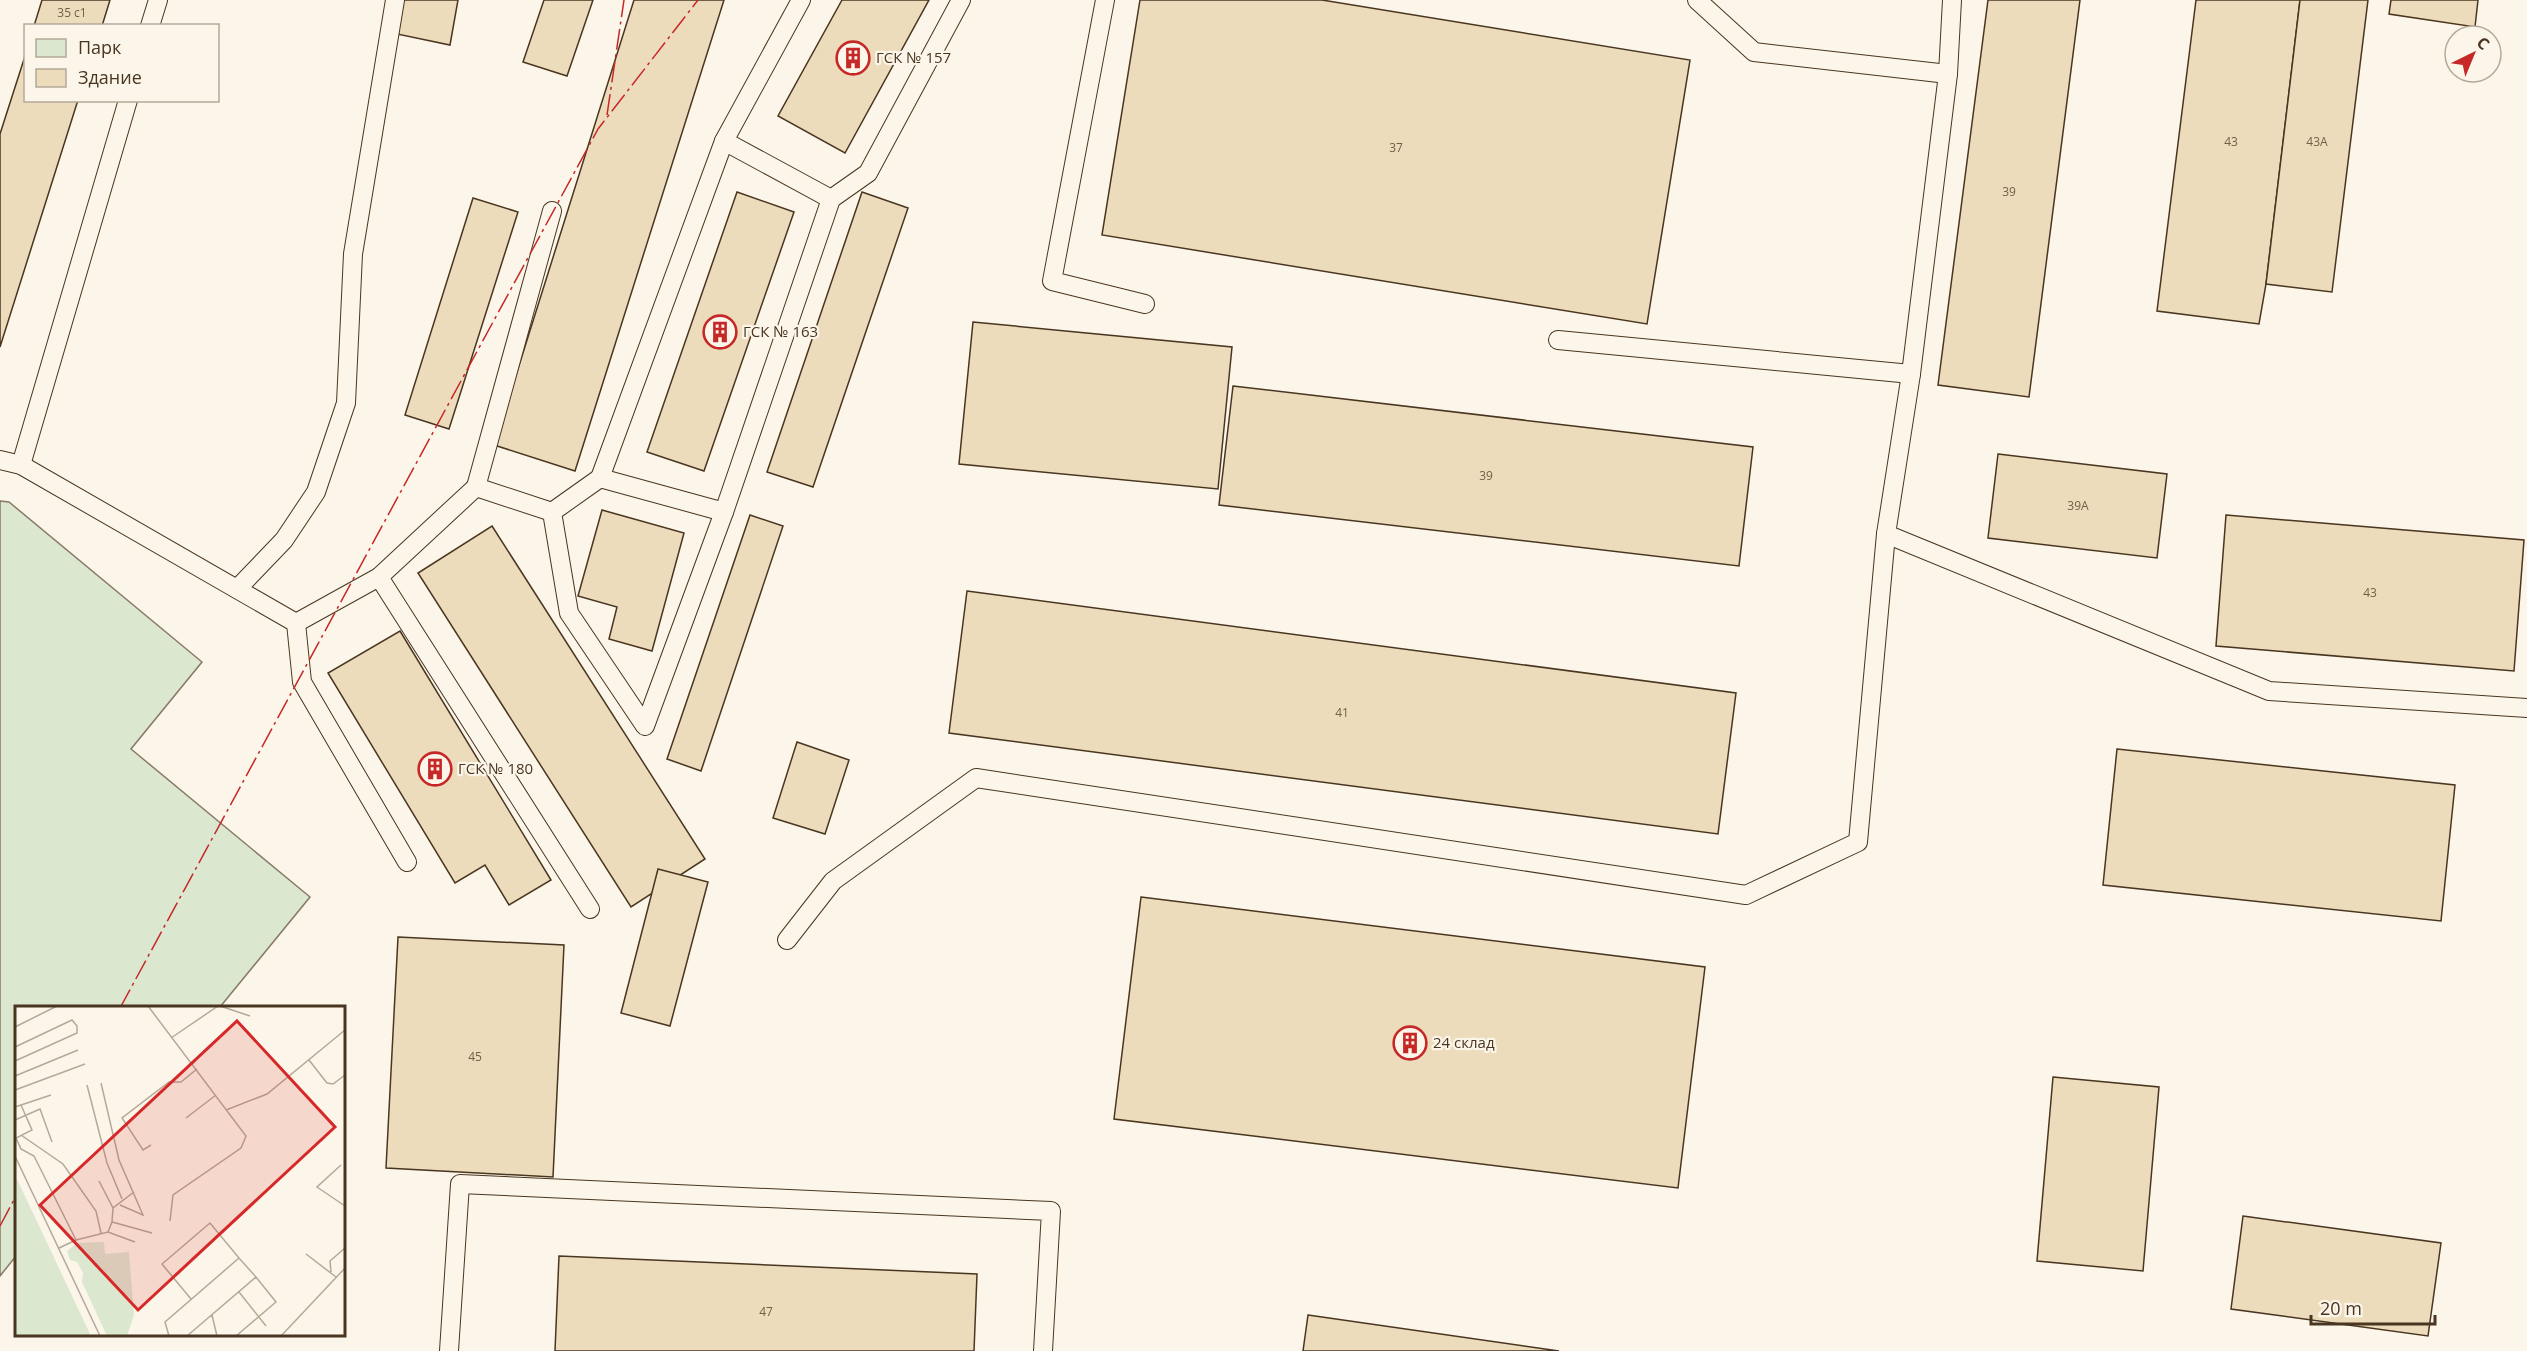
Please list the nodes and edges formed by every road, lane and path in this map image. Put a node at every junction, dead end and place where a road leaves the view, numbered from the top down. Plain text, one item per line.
1 (158, 0) edge
2 (395, 0) edge
3 (801, 0) edge
4 (961, 0) edge
5 (1105, 0) edge
6 (1697, 0) edge
7 (1952, 0) edge
8 (151, 24) edge
9 (1948, 75) junction
10 (127, 102) edge
11 (724, 141) junction
12 (831, 199) junction
13 (552, 211) dead end
14 (1145, 304) dead end
15 (1558, 340) dead end
16 (1911, 374) junction
17 (0, 460) edge
18 (21, 465) junction
19 (600, 478) junction
20 (476, 487) junction
21 (552, 512) junction
22 (724, 512) junction
23 (1886, 534) junction
24 (379, 577) junction
25 (237, 589) junction
26 (296, 622) junction
27 (2527, 708) edge
28 (407, 862) dead end
29 (590, 909) dead end
30 (787, 940) dead end
31 (450, 1351) edge
32 (1043, 1351) edge

1 - 8 lane
2 - 25 lane
3 - 11 lane
4 - 12 lane
5 - 14 lane
6 - 9 lane
7 - 9 lane
9 - 16 lane
10 - 18 lane
11 - 12 lane
11 - 19 lane
12 - 22 lane
13 - 20 lane
15 - 16 lane
16 - 23 lane
17 - 18 lane
18 - 25 lane
19 - 21 lane
19 - 22 lane
20 - 21 lane
20 - 24 lane
21 - 22 lane
23 - 27 lane
23 - 30 lane
24 - 26 lane
24 - 29 lane
25 - 26 lane
26 - 28 lane
31 - 32 lane

